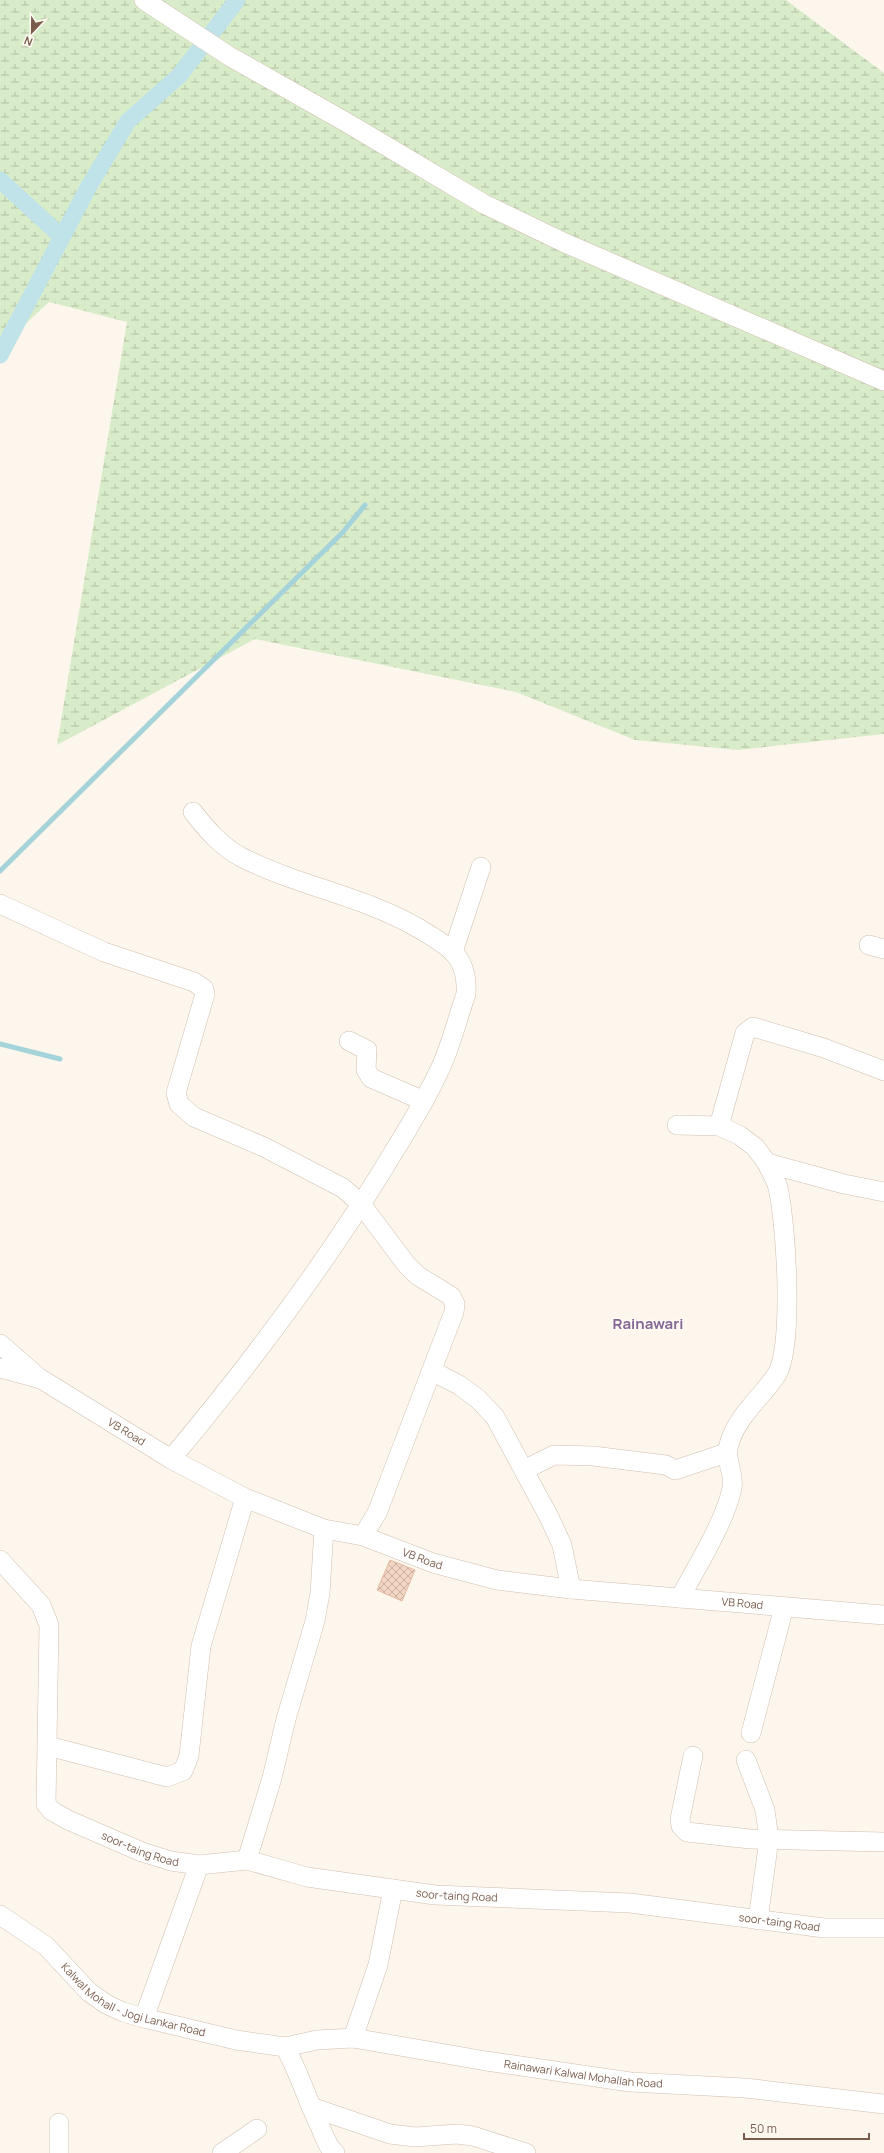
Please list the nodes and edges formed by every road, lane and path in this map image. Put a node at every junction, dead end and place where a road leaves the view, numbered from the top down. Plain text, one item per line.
1 (144, 0) edge
2 (884, 381) edge
3 (193, 812) dead end
4 (481, 867) dead end
5 (0, 904) edge
6 (453, 952) junction
7 (349, 1041) dead end
8 (884, 1071) edge
9 (424, 1101) junction
10 (677, 1125) dead end
11 (719, 1126) junction
12 (767, 1163) junction
13 (884, 1192) edge
14 (361, 1204) junction
15 (0, 1344) edge
16 (0, 1368) edge
17 (432, 1371) junction
18 (41, 1379) junction
19 (726, 1453) junction
20 (171, 1459) junction
21 (524, 1470) junction
22 (245, 1498) junction
23 (324, 1529) junction
24 (363, 1536) junction
25 (0, 1560) edge
26 (571, 1589) junction
27 (680, 1598) junction
28 (784, 1607) junction
29 (884, 1615) edge
30 (751, 1733) dead end
31 (48, 1746) junction
32 (693, 1756) dead end
33 (746, 1760) dead end
34 (769, 1839) junction
35 (884, 1842) edge
36 (246, 1860) junction
37 (199, 1865) junction
38 (393, 1889) junction
39 (0, 1915) edge
40 (758, 1920) junction
41 (884, 1928) edge
42 (144, 2018) junction
43 (353, 2038) junction
44 (284, 2047) junction
45 (884, 2104) edge
46 (310, 2107) junction
47 (59, 2123) dead end
48 (257, 2129) dead end
49 (59, 2153) edge
50 (222, 2153) edge
51 (335, 2153) edge
52 (526, 2153) edge

1 - 2 street
3 - 6 street
4 - 6 street
5 - 14 street
6 - 9 street
7 - 9 street
8 - 11 street
9 - 14 street
10 - 11 street
11 - 12 street
12 - 13 street
12 - 19 street
14 - 17 street
14 - 20 street
15 - 18 street
16 - 18 street, VB Road
17 - 21 street
17 - 24 street
18 - 20 street, VB Road
19 - 21 street
19 - 27 street
20 - 22 street, VB Road
21 - 26 street
22 - 23 street, VB Road
22 - 31 street
23 - 24 street, VB Road
23 - 36 street
24 - 26 street, VB Road
25 - 31 street
26 - 27 street, VB Road
27 - 28 street, VB Road
28 - 29 street, VB Road
28 - 30 street
31 - 37 street, soor-taing Road
32 - 34 street
33 - 34 street
34 - 35 street
34 - 40 street
36 - 37 street, soor-taing Road
36 - 38 street, soor-taing Road
37 - 42 street
38 - 40 street, soor-taing Road
38 - 43 street
39 - 42 street, Kalwal Mohall - Jogi Lankar Road
40 - 41 street, soor-taing Road
42 - 44 street, Kalwal Mohall - Jogi Lankar Road
43 - 44 street, Rainawari Kalwal Mohallah Road
43 - 45 street, Rainawari Kalwal Mohallah Road
44 - 46 street
46 - 51 street
46 - 52 street
47 - 49 street
48 - 50 street

